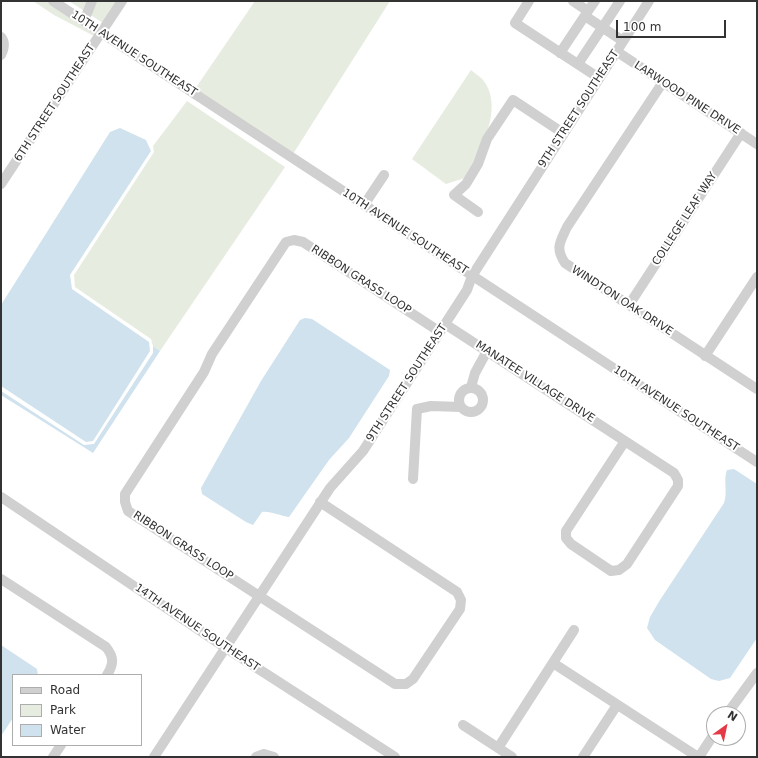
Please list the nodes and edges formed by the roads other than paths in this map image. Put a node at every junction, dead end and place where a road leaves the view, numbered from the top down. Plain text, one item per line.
1 (53, 1) edge
2 (122, 1) edge
3 (529, 1) edge
4 (572, 1) edge
5 (595, 1) edge
6 (620, 1) edge
7 (649, 1) edge
8 (92, 2) edge
9 (586, 14) junction
10 (84, 21) junction
11 (603, 28) junction
12 (101, 32) junction
13 (1, 37) edge
14 (622, 41) junction
15 (616, 51) junction
16 (560, 52) junction
17 (1, 55) edge
18 (578, 64) junction
19 (599, 78) junction
20 (663, 82) junction
21 (564, 133) junction
22 (741, 133) junction
23 (757, 144) edge
24 (5, 169) edge
25 (384, 175) dead end
26 (1, 184) edge
27 (364, 205) junction
28 (478, 212) dead end
29 (472, 276) junction
30 (757, 276) edge
31 (629, 305) junction
32 (443, 328) junction
33 (487, 351) junction
34 (705, 356) junction
35 (471, 387) junction
36 (757, 389) edge
37 (461, 407) junction
38 (625, 441) junction
39 (757, 462) edge
40 (413, 478) dead end
41 (1, 497) edge
42 (320, 502) junction
43 (1, 579) edge
44 (259, 596) junction
45 (574, 630) dead end
46 (226, 648) junction
47 (553, 663) junction
48 (757, 673) edge
49 (107, 674) edge
50 (617, 705) junction
51 (733, 706) edge
52 (463, 725) dead end
53 (60, 746) edge
54 (706, 746) edge
55 (498, 748) junction
56 (53, 757) edge
57 (154, 757) edge
58 (256, 757) edge
59 (274, 757) edge
60 (395, 757) edge
61 (512, 757) edge
62 (583, 757) edge
63 (699, 757) edge

1 - 10 street, 10TH AVENUE SOUTHEAST
2 - 12 street, 6TH STREET SOUTHEAST
3 - 16 street
4 - 9 street
5 - 9 street
6 - 11 street
7 - 14 street, 9TH STREET SOUTHEAST
8 - 10 street
9 - 11 street
9 - 16 street
10 - 12 street, 10TH AVENUE SOUTHEAST
11 - 14 street
11 - 18 street
12 - 24 street, 6TH STREET SOUTHEAST
12 - 27 street, 10TH AVENUE SOUTHEAST
13 - 17 street
14 - 15 street, 9TH STREET SOUTHEAST
15 - 19 street, 9TH STREET SOUTHEAST
15 - 20 street, LARWOOD PINE DRIVE
16 - 18 street
18 - 19 street
19 - 21 street, 9TH STREET SOUTHEAST
20 - 22 street, LARWOOD PINE DRIVE
20 - 31 street, WINDTON OAK DRIVE
21 - 28 street
21 - 29 street, 9TH STREET SOUTHEAST
22 - 23 street, LARWOOD PINE DRIVE
22 - 31 street, COLLEGE LEAF WAY
24 - 26 street, 6TH STREET SOUTHEAST
25 - 27 street
27 - 29 street, 10TH AVENUE SOUTHEAST
29 - 32 street, 9TH STREET SOUTHEAST
29 - 39 street, 10TH AVENUE SOUTHEAST
30 - 34 street
31 - 34 street, WINDTON OAK DRIVE
32 - 33 street, MANATEE VILLAGE DRIVE
32 - 42 street, 9TH STREET SOUTHEAST
32 - 44 street, RIBBON GRASS LOOP
33 - 35 street
33 - 38 street, MANATEE VILLAGE DRIVE
34 - 36 street, WINDTON OAK DRIVE
35 - 37 street
35 - 37 street
37 - 40 street
38 - 38 street, MANATEE VILLAGE DRIVE
41 - 46 street, 14TH AVENUE SOUTHEAST
42 - 44 street, 9TH STREET SOUTHEAST
42 - 44 street, RIBBON GRASS LOOP
43 - 49 street
44 - 46 street, 9TH STREET SOUTHEAST
45 - 47 street
46 - 57 street, 9TH STREET SOUTHEAST
46 - 60 street, 14TH AVENUE SOUTHEAST
47 - 50 street
47 - 55 street
48 - 51 street
50 - 62 street
50 - 63 street
52 - 55 street
53 - 56 street
54 - 63 street
55 - 61 street
58 - 59 street

